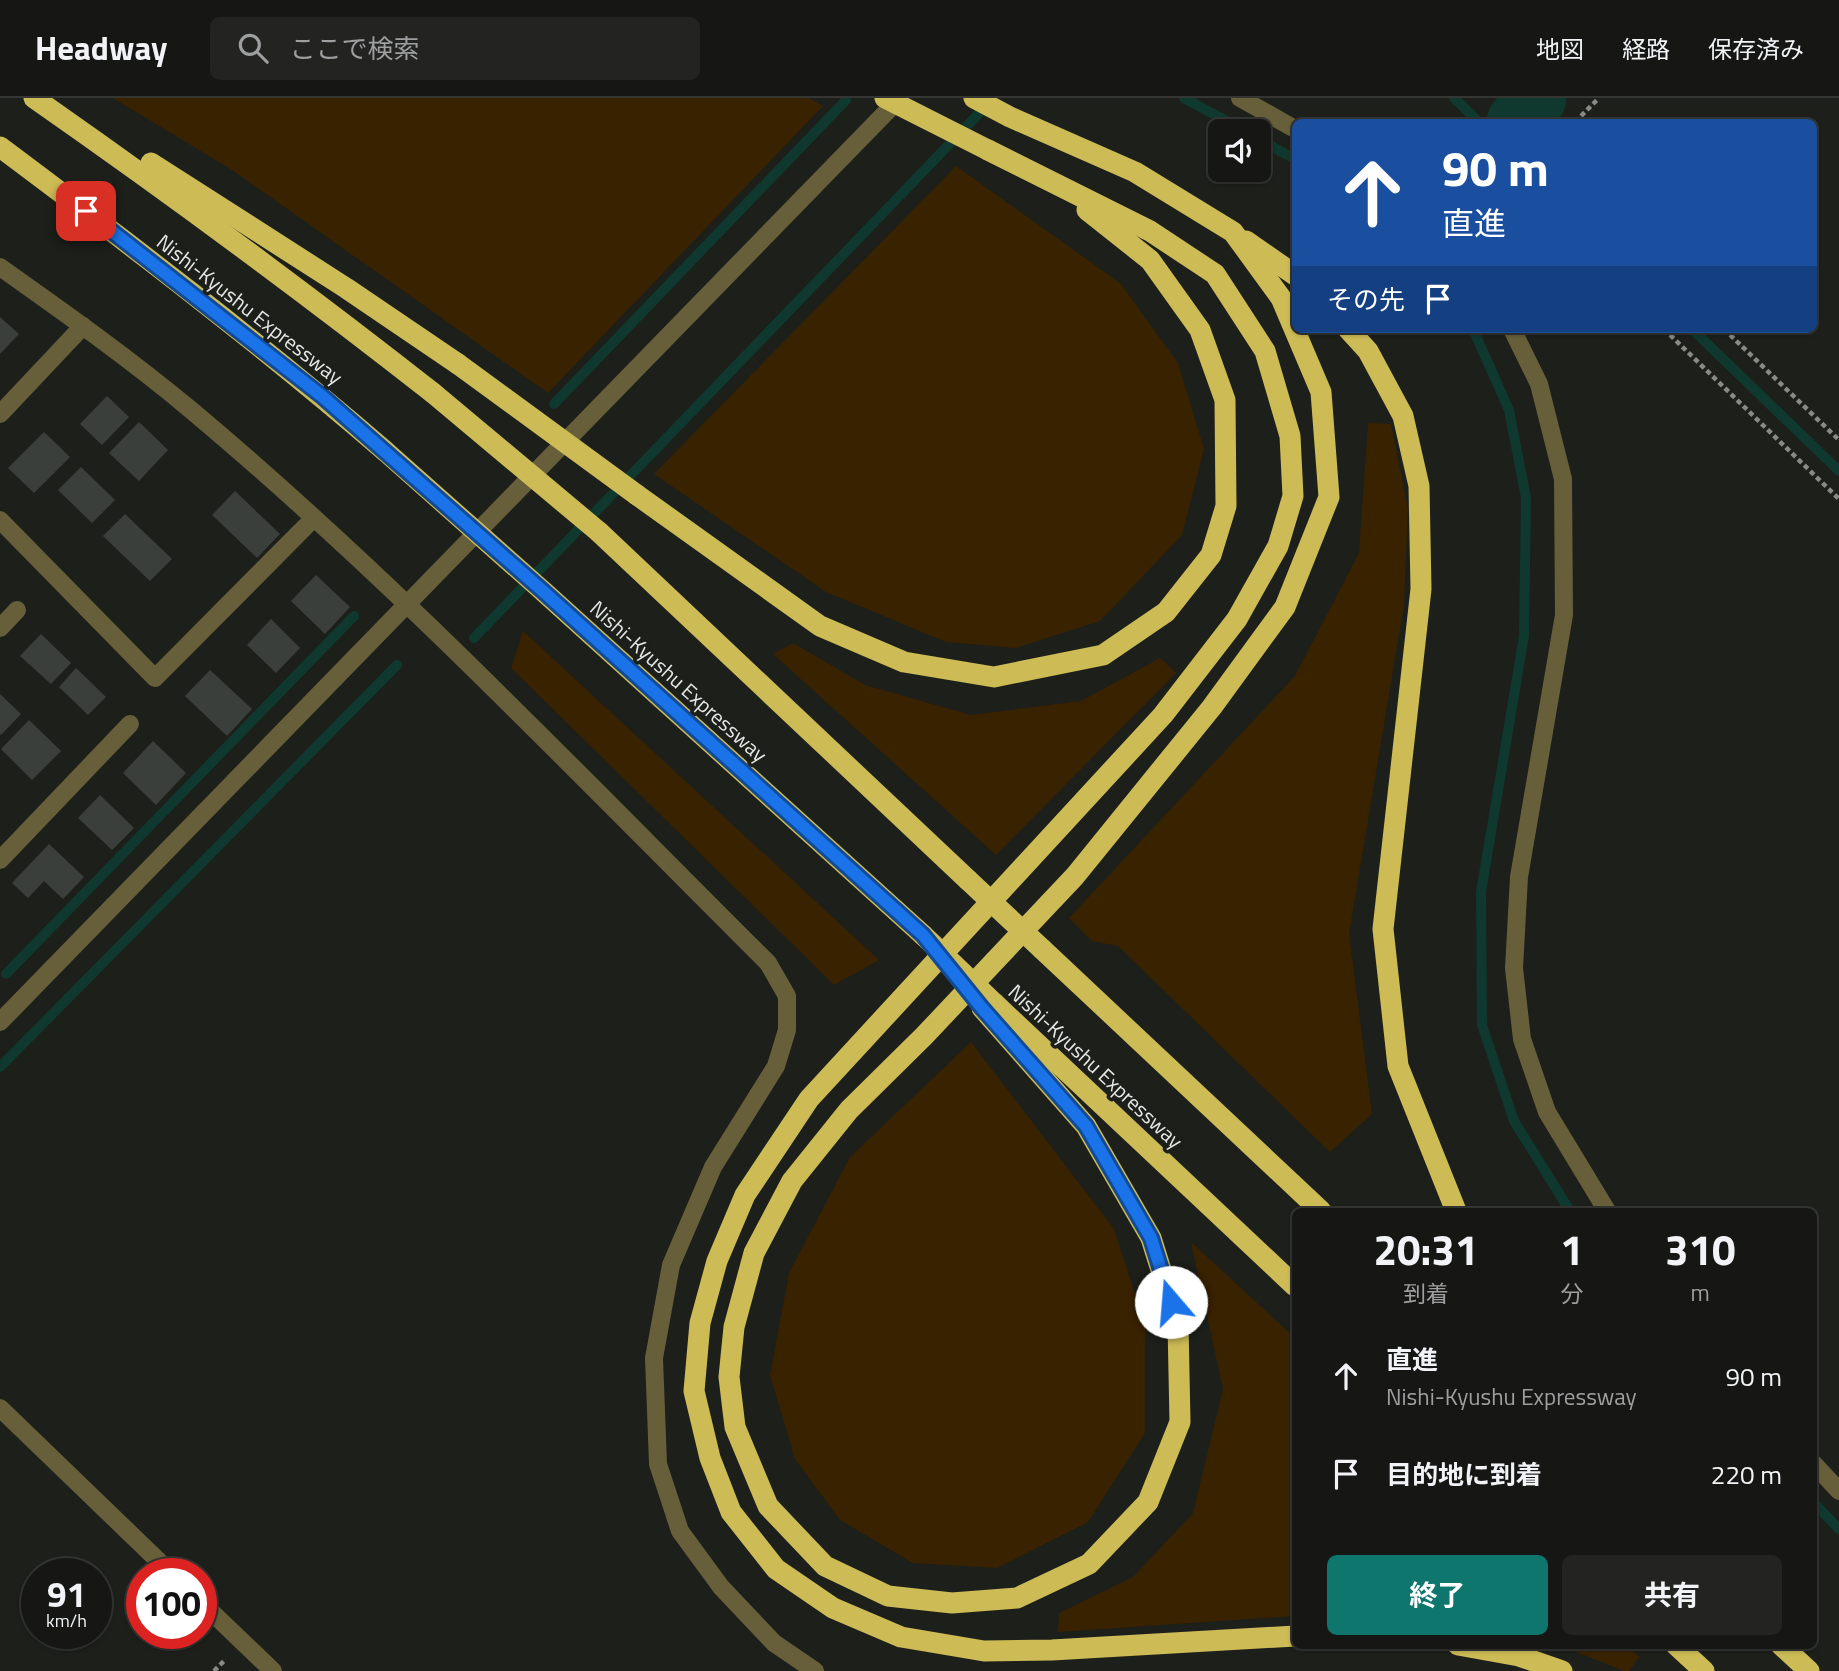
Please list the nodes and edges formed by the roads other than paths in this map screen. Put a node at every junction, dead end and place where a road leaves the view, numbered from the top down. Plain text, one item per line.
1 (34, 98) edge
2 (45, 98) edge
3 (885, 98) edge
4 (900, 98) edge
5 (974, 98) edge
6 (1240, 98) edge
7 (1292, 127) edge
8 (0, 147) edge
9 (1056, 185) junction
10 (1233, 232) junction
11 (0, 267) edge
12 (1292, 273) edge
13 (1292, 324) edge
14 (83, 326) junction
15 (1296, 333) edge
16 (1352, 333) edge
17 (1514, 333) edge
18 (0, 414) edge
19 (314, 518) junction
20 (0, 520) edge
21 (408, 606) junction
22 (17, 610) dead end
23 (0, 628) edge
24 (130, 723) dead end
25 (0, 860) edge
26 (923, 935) junction
27 (988, 1006) junction
28 (1, 1019) edge
29 (1318, 1208) edge
30 (1455, 1208) edge
31 (1605, 1208) edge
32 (1292, 1283) edge
33 (0, 1408) edge
34 (1817, 1467) edge
35 (1839, 1491) edge
36 (156, 1558) edge
37 (217, 1617) edge
38 (1292, 1636) edge
39 (1480, 1649) edge
40 (1680, 1649) edge
41 (1785, 1649) edge
42 (1805, 1649) edge
43 (273, 1671) edge
44 (815, 1671) edge
45 (1562, 1671) edge
46 (1704, 1671) edge
47 (1809, 1671) edge
48 (1825, 1671) edge

1 - 29 highway, Nishi-Kyushu Expressway, bridge
2 - 9 highway, bridge
3 - 9 highway, bridge
4 - 21 street
5 - 10 highway
6 - 7 street
8 - 26 highway, Nishi-Kyushu Expressway, bridge
9 - 38 highway
10 - 12 highway
10 - 13 highway
11 - 14 street
14 - 18 street
14 - 19 street
15 - 27 highway
16 - 30 highway
17 - 31 street
19 - 20 street
19 - 21 street
21 - 28 street
21 - 44 street
22 - 23 street
24 - 25 street
26 - 27 highway, bridge
26 - 27 highway, Nishi-Kyushu Expressway, bridge
27 - 32 highway, Nishi-Kyushu Expressway
33 - 36 street
34 - 35 street
37 - 43 street
39 - 45 highway
40 - 46 highway
41 - 47 highway
42 - 48 highway

